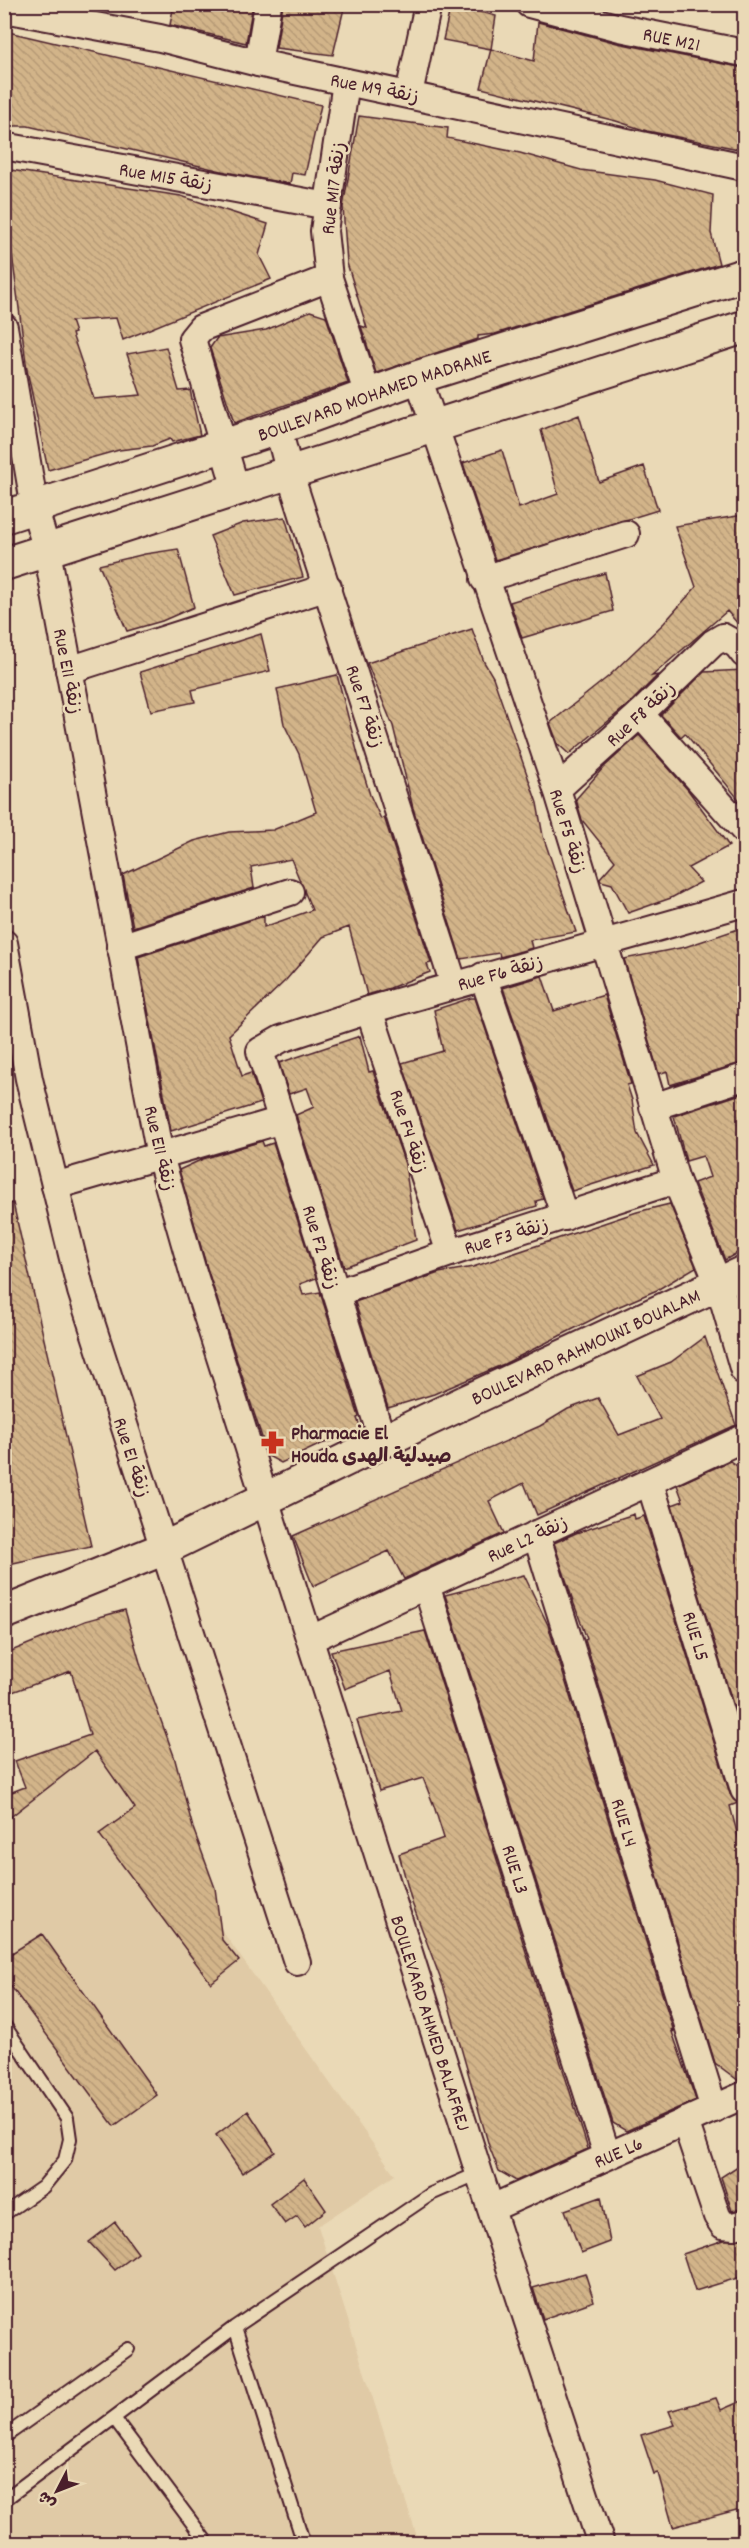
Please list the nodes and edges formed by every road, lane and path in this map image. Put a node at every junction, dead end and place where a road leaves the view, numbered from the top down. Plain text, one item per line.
1 (268, 4) edge
2 (428, 4) edge
3 (529, 4) edge
4 (4, 9) edge
5 (77, 13) edge
6 (744, 53) edge
7 (258, 63) junction
8 (346, 82) junction
9 (410, 94) junction
10 (4, 146) edge
11 (744, 167) edge
12 (328, 206) junction
13 (744, 275) edge
14 (329, 278) junction
15 (666, 300) junction
16 (4, 327) edge
17 (744, 327) edge
18 (683, 347) junction
19 (418, 377) junction
20 (368, 395) junction
21 (278, 428) junction
22 (434, 428) junction
23 (222, 445) junction
24 (290, 474) junction
25 (237, 489) junction
26 (35, 508) junction
27 (4, 517) edge
28 (626, 534) dead end
29 (47, 552) junction
30 (4, 564) edge
31 (484, 579) junction
32 (328, 588) junction
33 (744, 654) edge
34 (69, 670) junction
35 (640, 714) junction
36 (557, 789) junction
37 (744, 830) edge
38 (290, 892) dead end
39 (744, 903) edge
40 (4, 943) edge
41 (603, 943) junction
42 (120, 947) junction
43 (483, 976) junction
44 (454, 985) junction
45 (369, 1010) junction
46 (260, 1052) joint
47 (744, 1077) edge
48 (653, 1107) junction
49 (282, 1120) junction
50 (160, 1156) junction
51 (676, 1180) junction
52 (55, 1186) junction
53 (565, 1217) junction
54 (450, 1253) junction
55 (732, 1278) edge
56 (336, 1293) junction
57 (744, 1371) edge
58 (744, 1438) edge
59 (383, 1442) junction
60 (650, 1483) junction
61 (266, 1500) junction
62 (536, 1534) junction
63 (163, 1549) junction
64 (426, 1585) junction
65 (4, 1613) edge
66 (311, 1639) junction
67 (744, 1790) edge
68 (297, 1962) dead end
69 (4, 2025) edge
70 (744, 2095) edge
71 (714, 2109) junction
72 (685, 2121) junction
73 (607, 2155) junction
74 (479, 2173) junction
75 (492, 2208) junction
76 (4, 2214) edge
77 (744, 2223) edge
78 (235, 2327) junction
79 (128, 2349) dead end
80 (114, 2418) junction
81 (4, 2438) edge
82 (4, 2500) edge
83 (208, 2544) edge
84 (304, 2544) edge
85 (601, 2544) edge

1 - 7 street
2 - 9 street
3 - 6 street, RUE M21
4 - 5 street, Rue M9 زنقة
5 - 7 street, Rue M9 زنقة
7 - 8 street, Rue M9 زنقة
8 - 9 street, Rue M9 زنقة
8 - 12 street, Rue M17 زنقة
9 - 11 street, Rue M9 زنقة
10 - 12 street, Rue M15 زنقة
12 - 14 street, Rue M17 زنقة
13 - 15 street, BOULEVARD MOHAMED MADRANE
14 - 20 street, Rue M17 زنقة
14 - 23 street
15 - 18 street
15 - 19 street, BOULEVARD MOHAMED MADRANE
16 - 26 street, Rue E11 زنقة
17 - 18 street
18 - 22 street
19 - 20 street, BOULEVARD MOHAMED MADRANE
19 - 22 street, Rue F5 زنقة
20 - 21 street, BOULEVARD MOHAMED MADRANE
21 - 23 street, BOULEVARD MOHAMED MADRANE
21 - 24 street, Rue F7 زنقة
22 - 24 street
22 - 31 street, Rue F5 زنقة
23 - 25 street
23 - 26 street, BOULEVARD MOHAMED MADRANE
24 - 25 street
24 - 32 street, Rue F7 زنقة
25 - 29 street
26 - 27 street, BOULEVARD MOHAMED MADRANE
26 - 29 street, Rue E11 زنقة
28 - 31 street
29 - 30 street
29 - 34 street, Rue E11 زنقة
31 - 36 street, Rue F5 زنقة
32 - 34 street
32 - 44 street, Rue F7 زنقة
33 - 35 street, Rue F8 زنقة
34 - 42 street, Rue E11 زنقة
35 - 36 street, Rue F8 زنقة
35 - 37 street
36 - 41 street, Rue F5 زنقة
38 - 42 street
39 - 41 street, Rue F6 زنقة
40 - 52 street, Rue E1 زنقة
41 - 43 street, Rue F6 زنقة
41 - 48 street, Rue F5 زنقة
42 - 50 street, Rue E11 زنقة
43 - 44 street, Rue F6 زنقة
43 - 53 street
44 - 45 street, Rue F6 زنقة
45 - 46 street, Rue F6 زنقة
45 - 54 street, Rue F4 زنقة
46 - 49 street, Rue F2 زنقة
47 - 48 street
48 - 51 street, Rue F5 زنقة
49 - 50 street
49 - 56 street, Rue F2 زنقة
50 - 52 street
50 - 61 street, Rue E11 زنقة
51 - 53 street, Rue F3 زنقة
51 - 55 street, Rue F5 زنقة
52 - 63 street, Rue E1 زنقة
53 - 54 street, Rue F3 زنقة
54 - 56 street, Rue F3 زنقة
55 - 57 street, Rue F5 زنقة
55 - 59 street, BOULEVARD RAHMOUNI BOUALAM
56 - 59 street, Rue F2 زنقة
58 - 60 street, Rue L2 زنقة
59 - 61 street, BOULEVARD RAHMOUNI BOUALAM
60 - 62 street, Rue L2 زنقة
60 - 67 street, RUE L5
61 - 63 street
61 - 66 street, BOULEVARD AHMED BALAFREJ
62 - 64 street, Rue L2 زنقة
62 - 71 street, RUE L4
63 - 65 street
63 - 68 street, Rue E1 زنقة
64 - 66 street, Rue L2 زنقة
64 - 73 street, RUE L3
66 - 74 street, BOULEVARD AHMED BALAFREJ
69 - 76 lane
70 - 71 street, RUE L6
71 - 72 street, RUE L6
72 - 73 street, RUE L6
72 - 77 street
73 - 75 street, RUE L6
74 - 75 street, BOULEVARD AHMED BALAFREJ
74 - 78 lane
75 - 85 street, BOULEVARD AHMED BALAFREJ
78 - 80 lane
78 - 84 lane
79 - 81 lane
80 - 82 lane
80 - 83 lane

